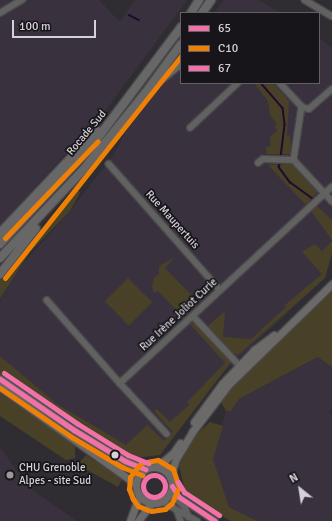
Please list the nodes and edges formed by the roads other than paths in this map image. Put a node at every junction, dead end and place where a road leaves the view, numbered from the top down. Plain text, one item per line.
1 (22, 0) edge
2 (199, 0) edge
3 (211, 0) edge
4 (305, 0) edge
5 (191, 12) edge
6 (203, 12) edge
7 (0, 13) edge
8 (332, 16) edge
9 (180, 28) edge
10 (180, 45) edge
11 (180, 64) edge
12 (140, 84) junction
13 (237, 84) edge
14 (281, 84) edge
15 (332, 89) edge
16 (146, 92) junction
17 (302, 107) junction
18 (190, 128) dead end
19 (294, 160) junction
20 (258, 163) dead end
21 (109, 164) dead end
22 (83, 170) junction
23 (332, 187) edge
24 (322, 195) junction
25 (332, 201) edge
26 (0, 233) edge
27 (0, 244) edge
28 (0, 258) edge
29 (0, 274) edge
30 (331, 285) edge
31 (220, 290) junction
32 (47, 300) dead end
33 (193, 316) junction
34 (241, 368) junction
35 (0, 379) edge
36 (120, 383) junction
37 (0, 387) edge
38 (167, 434) dead end
39 (157, 467) junction
40 (145, 469) junction
41 (170, 477) junction
42 (136, 484) junction
43 (172, 489) junction
44 (139, 496) junction
45 (163, 502) junction
46 (151, 504) junction
47 (189, 504) junction
48 (177, 510) junction
49 (184, 519) edge
50 (130, 521) edge
51 (138, 521) edge
52 (197, 521) edge
53 (214, 521) edge

1 - 7 street
2 - 5 highway
3 - 6 highway
4 - 8 street
9 - 12 highway, Rocade Sud
10 - 16 highway, Rocade Sud
11 - 16 highway
12 - 26 highway
12 - 27 highway, Rocade Sud
13 - 18 street
14 - 17 street
15 - 17 street
16 - 22 highway, Rocade Sud
17 - 19 street
19 - 20 street
19 - 24 street
21 - 31 street, Rue Maupertuis
22 - 28 highway, Rocade Sud
22 - 29 highway
23 - 24 street, Rue Irène Joliot Curie
24 - 25 street
24 - 31 street, Rue Irène Joliot Curie
30 - 34 main road
31 - 33 street, Rue Irène Joliot Curie
32 - 36 street
33 - 34 street
33 - 36 street, Rue Irène Joliot Curie
34 - 39 main road
34 - 41 main road
35 - 40 main road
36 - 38 street
37 - 42 main road
39 - 40 main road
39 - 41 main road
40 - 42 main road
41 - 43 main road
42 - 44 main road
43 - 45 main road
43 - 47 street
43 - 49 street
44 - 46 main road
44 - 50 main road
45 - 46 main road
45 - 48 street
46 - 51 main road
47 - 49 street
47 - 53 street
48 - 49 street
48 - 49 street
49 - 52 street

